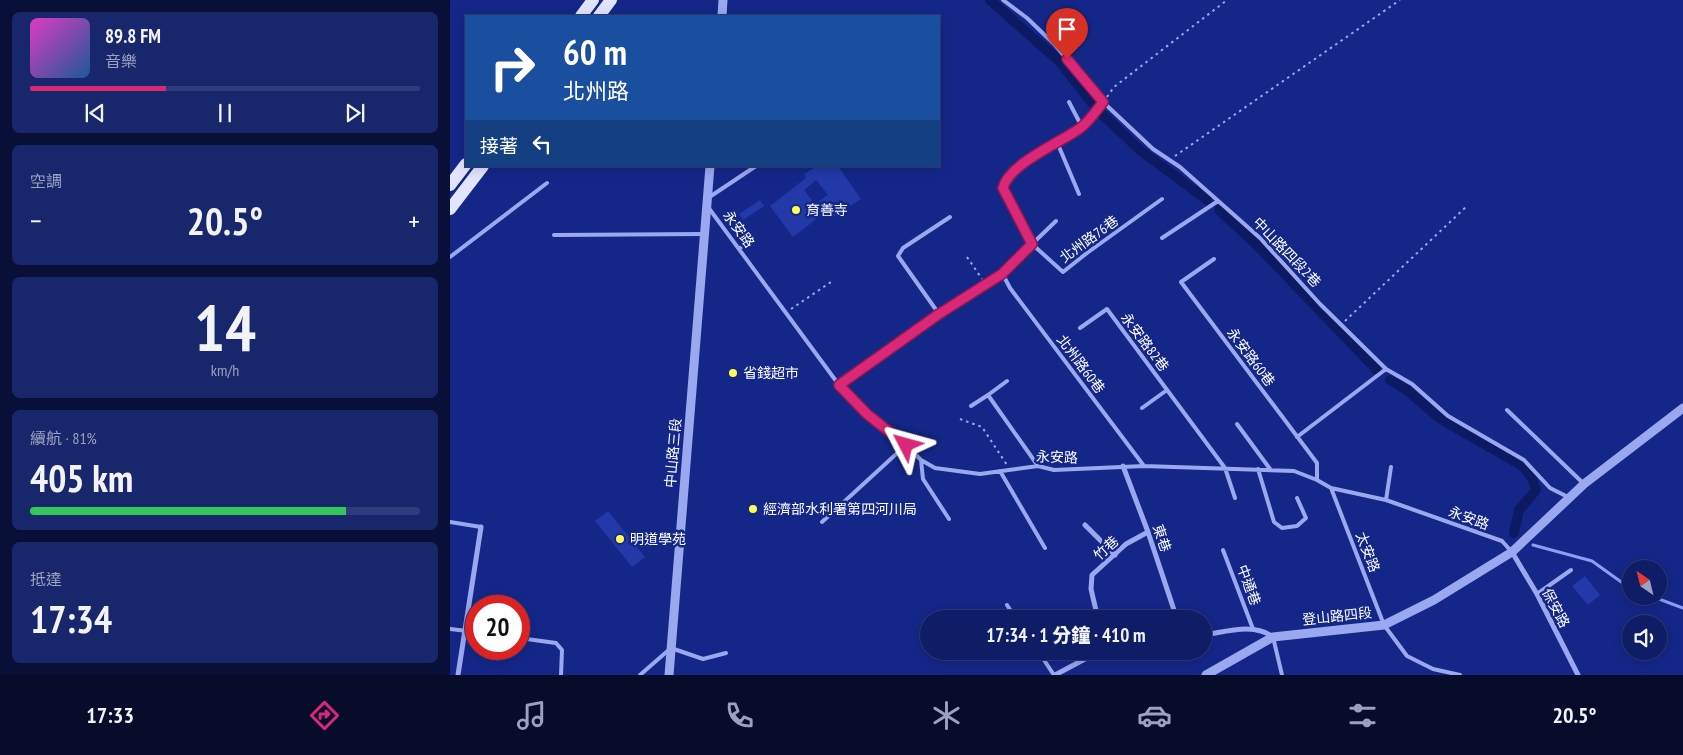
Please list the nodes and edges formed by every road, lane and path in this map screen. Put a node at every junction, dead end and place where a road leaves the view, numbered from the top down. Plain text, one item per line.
1 (593, 0) edge
2 (611, 0) edge
3 (723, 0) edge
4 (1003, 0) edge
5 (1227, 0) edge
6 (1400, 0) edge
7 (581, 15) edge
8 (600, 15) edge
9 (722, 15) edge
10 (1070, 102) dead end
11 (1103, 102) junction
12 (1082, 127) junction
13 (1057, 142) junction
14 (1169, 161) junction
15 (465, 165) edge
16 (482, 167) edge
17 (710, 167) edge
18 (755, 167) edge
19 (547, 182) dead end
20 (450, 185) edge
21 (1079, 194) dead end
22 (1162, 199) dead end
23 (1218, 201) junction
24 (707, 202) junction
25 (1468, 206) dead end
26 (450, 209) edge
27 (950, 218) dead end
28 (1056, 221) dead end
29 (704, 234) junction
30 (554, 235) dead end
31 (1162, 238) dead end
32 (747, 243) dead end
33 (1032, 244) junction
34 (739, 249) junction
35 (450, 256) edge
36 (967, 257) dead end
37 (1214, 260) dead end
38 (1002, 274) junction
39 (831, 282) dead end
40 (985, 283) junction
41 (785, 313) junction
42 (939, 314) junction
43 (1342, 325) junction
44 (1080, 328) dead end
45 (1386, 369) junction
46 (1007, 382) dead end
47 (839, 385) junction
48 (1167, 390) junction
49 (988, 394) junction
50 (971, 406) dead end
51 (1142, 408) dead end
52 (1683, 408) edge
53 (1508, 410) dead end
54 (960, 419) dead end
55 (1236, 424) dead end
56 (1297, 437) junction
57 (906, 445) junction
58 (921, 460) junction
59 (1038, 466) junction
60 (1123, 466) junction
61 (1144, 466) junction
62 (1391, 467) dead end
63 (1226, 468) junction
64 (1010, 469) junction
65 (1258, 469) junction
66 (1270, 469) junction
67 (1000, 471) junction
68 (1318, 480) junction
69 (1584, 484) junction
70 (1332, 488) junction
71 (1235, 498) dead end
72 (1298, 498) dead end
73 (1570, 498) junction
74 (1386, 500) junction
75 (949, 519) dead end
76 (450, 522) edge
77 (822, 522) dead end
78 (1086, 525) dead end
79 (481, 527) joint
80 (1148, 532) junction
81 (1046, 548) dead end
82 (1224, 550) dead end
83 (1512, 552) junction
84 (1115, 555) junction
85 (1571, 570) dead end
86 (1537, 594) junction
87 (471, 595) edge
88 (1007, 605) dead end
89 (1010, 610) edge
90 (1096, 610) edge
91 (1174, 610) edge
92 (1384, 625) junction
93 (450, 629) edge
94 (1253, 629) junction
95 (465, 631) edge
96 (1212, 634) edge
97 (465, 636) edge
98 (1273, 637) junction
99 (530, 639) edge
100 (671, 648) junction
101 (726, 653) dead end
102 (1044, 660) edge
103 (1083, 660) edge
104 (458, 675) edge
105 (561, 675) edge
106 (640, 675) edge
107 (669, 675) edge
108 (1054, 675) edge
109 (1206, 675) edge
110 (1282, 675) edge
111 (1460, 675) edge
112 (1578, 675) edge

1 - 7 main road
2 - 8 main road
3 - 9 street
4 - 11 lane, 中山路四段2巷
5 - 11 path
6 - 14 path
10 - 12 lane
11 - 12 lane
11 - 14 lane, 中山路四段2巷
12 - 13 lane
13 - 21 lane
13 - 33 lane
14 - 23 lane, 中山路四段2巷
15 - 20 main road
16 - 26 main road
17 - 24 street, 中山路三段
18 - 24 lane
19 - 35 lane
22 - 33 lane, 北州路76巷
23 - 31 lane
23 - 43 lane, 中山路四段2巷
24 - 29 street, 中山路三段
24 - 34 lane, 永安路
25 - 43 path
27 - 42 lane
28 - 33 lane
29 - 30 lane
29 - 100 street, 中山路三段
32 - 34 lane
33 - 38 lane
34 - 41 lane, 永安路
36 - 40 path
37 - 56 lane, 永安路60巷
38 - 40 lane
38 - 61 lane, 北州路60巷
39 - 41 path
40 - 42 lane
41 - 47 lane, 永安路
42 - 47 lane
43 - 45 lane, 中山路四段2巷
44 - 48 lane, 永安路82巷
45 - 56 lane
45 - 73 lane, 中山路四段2巷
46 - 49 lane
47 - 57 lane, 永安路
48 - 51 lane, 永安路82巷
48 - 63 lane, 永安路82巷
49 - 50 lane
49 - 59 lane
52 - 69 street, 登山路四段
53 - 69 lane
54 - 64 path
55 - 66 lane
56 - 68 lane, 永安路60巷
57 - 58 lane, 永安路
57 - 77 lane
58 - 67 lane, 永安路
58 - 75 lane
59 - 60 lane, 永安路
59 - 64 lane, 永安路
60 - 61 lane, 永安路
60 - 80 street, 東巷
61 - 63 lane, 永安路
62 - 74 lane
63 - 65 lane, 永安路
63 - 71 lane, 永安路82巷
64 - 67 lane, 永安路
65 - 66 lane, 永安路
65 - 72 lane
66 - 68 lane, 永安路
67 - 81 lane
68 - 70 lane, 永安路
69 - 73 street, 登山路四段
70 - 74 lane, 永安路
70 - 92 lane, 太安路
73 - 83 street, 登山路四段
74 - 83 lane, 永安路
76 - 79 lane
78 - 84 street
79 - 87 street
80 - 84 street, 竹巷
80 - 91 street, 東巷
82 - 94 lane, 中通巷
83 - 86 street, 保安路
83 - 92 street, 登山路四段
84 - 90 street, 竹巷
85 - 86 lane
86 - 112 street, 保安路
88 - 89 lane
92 - 98 street, 登山路四段
92 - 111 lane, 太安路
93 - 95 lane
94 - 96 street
94 - 98 street
97 - 104 street
98 - 109 street, 登山路四段
98 - 110 lane
99 - 105 lane
100 - 101 lane
100 - 106 lane
100 - 107 street, 中山路三段
102 - 108 lane
103 - 108 street

